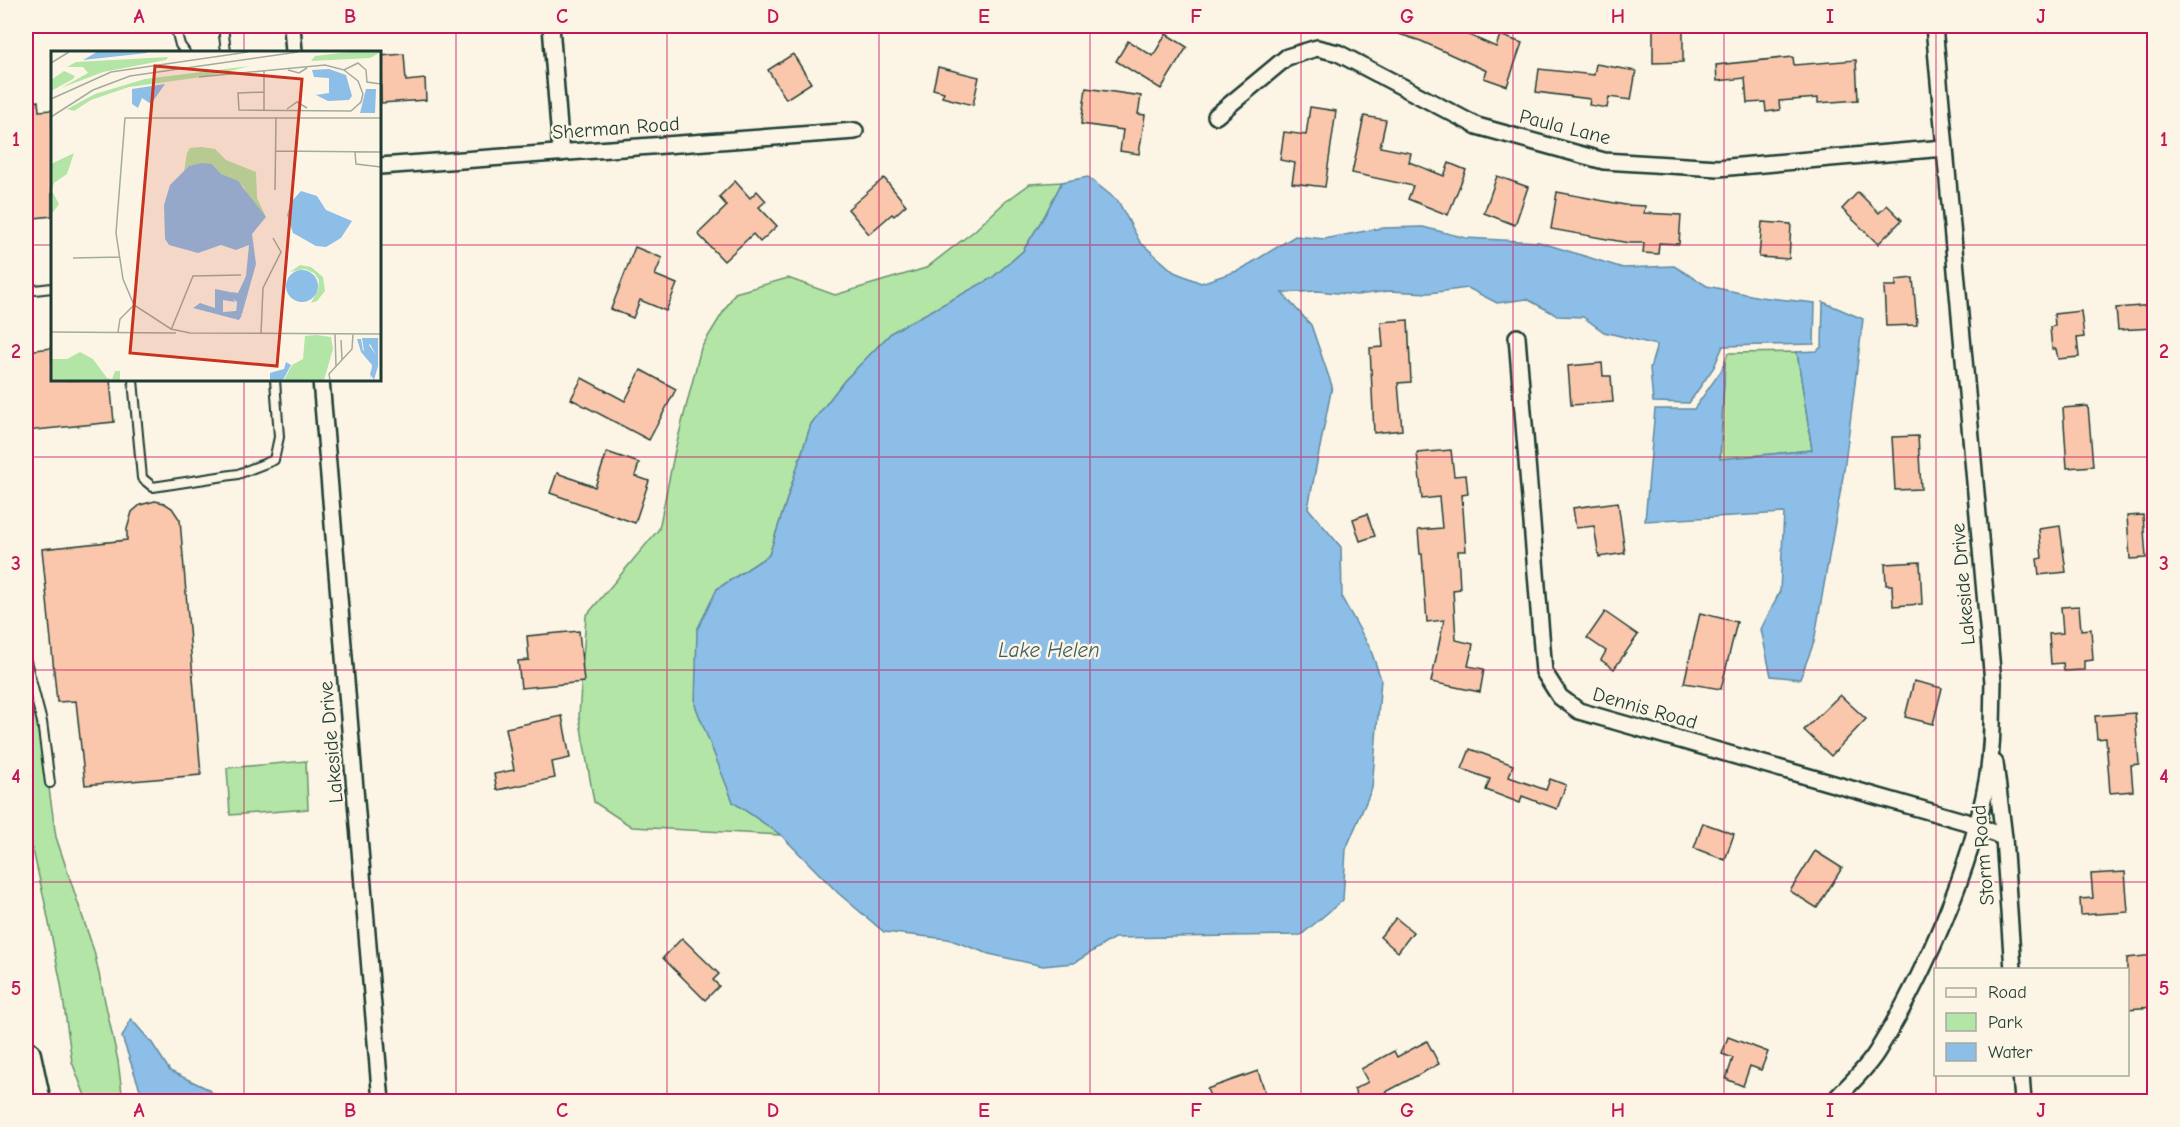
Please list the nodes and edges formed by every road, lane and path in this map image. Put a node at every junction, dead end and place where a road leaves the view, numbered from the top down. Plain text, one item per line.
1 (175, 26) edge
2 (223, 26) edge
3 (292, 26) edge
4 (551, 26) edge
5 (1934, 26) edge
6 (184, 51) edge
7 (226, 51) edge
8 (294, 51) edge
9 (1216, 116) dead end
10 (855, 131) dead end
11 (1944, 148) junction
12 (561, 153) junction
13 (381, 166) edge
14 (51, 288) edge
15 (26, 291) edge
16 (1517, 337) dead end
17 (133, 381) edge
18 (276, 381) edge
19 (321, 381) edge
20 (26, 661) edge
21 (1992, 737) junction
22 (50, 783) dead end
23 (1977, 825) junction
24 (2004, 838) junction
25 (2013, 968) edge
26 (26, 1055) edge
27 (2021, 1076) edge
28 (36, 1101) edge
29 (381, 1101) edge
30 (1833, 1101) edge
31 (2023, 1101) edge

1 - 6 lane
2 - 7 lane
3 - 8 street
4 - 12 street
5 - 11 street, Lakeside Drive
9 - 11 street, Paula Lane
10 - 12 street, Sherman Road
11 - 21 street, Lakeside Drive
12 - 13 street, Sherman Road
14 - 15 lane
16 - 23 street, Dennis Road
17 - 18 lane
19 - 29 street, Lakeside Drive
20 - 22 lane
21 - 23 street, Lakeside Drive
21 - 24 street, Storm Road
23 - 24 street, Dennis Road
23 - 30 street, Lakeside Drive
24 - 25 street, Storm Road
26 - 28 highway
27 - 31 street

